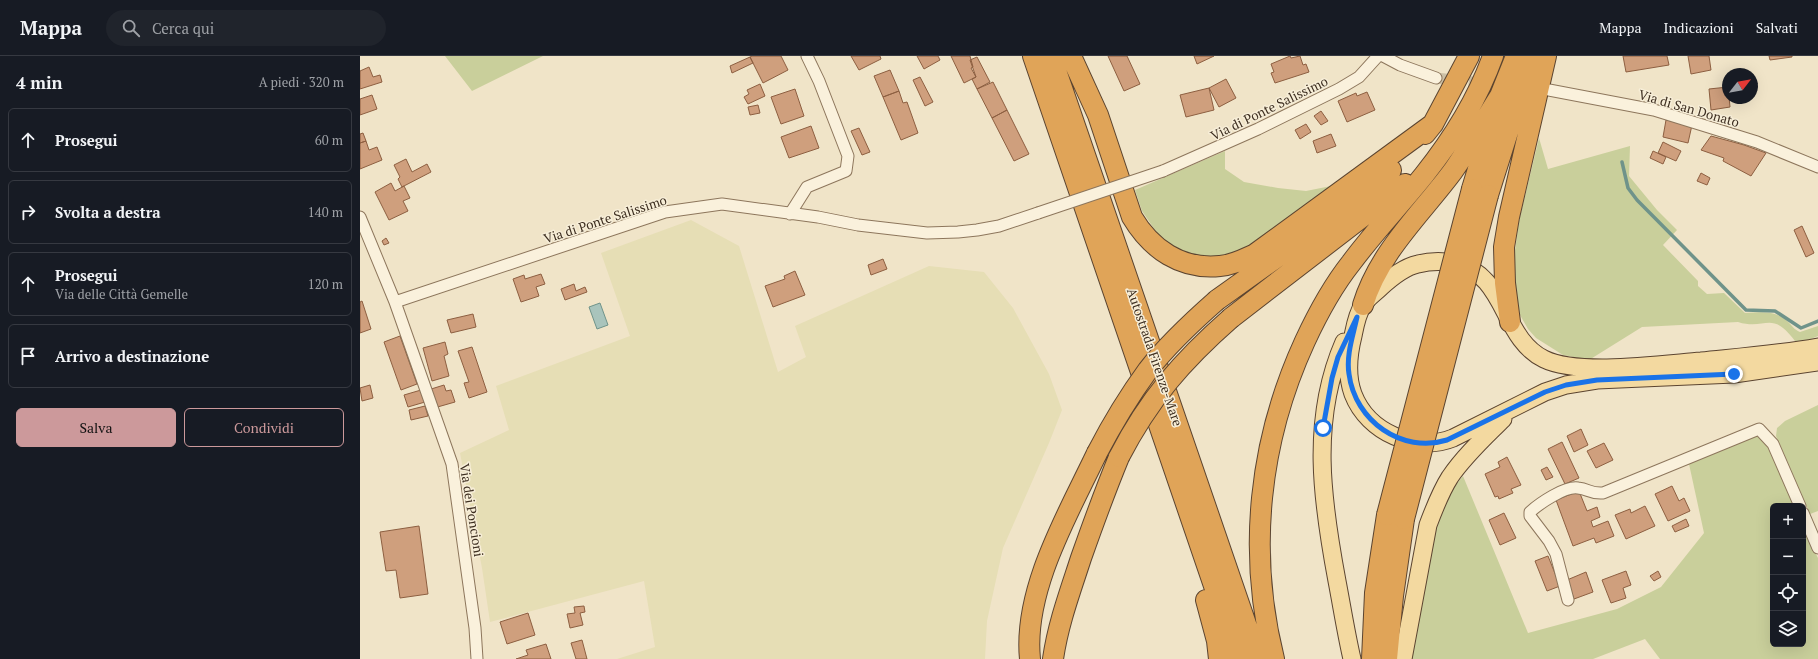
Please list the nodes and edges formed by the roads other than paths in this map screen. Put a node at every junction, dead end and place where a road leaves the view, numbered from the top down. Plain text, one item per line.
1 (807, 56) edge
2 (1033, 56) edge
3 (1052, 56) edge
4 (1071, 56) edge
5 (1378, 56) edge
6 (1382, 56) edge
7 (1469, 56) edge
8 (1493, 56) edge
9 (1516, 56) edge
10 (1532, 56) edge
11 (1546, 56) edge
12 (1436, 78) tunnel mouth
13 (1549, 90) dead end
14 (1500, 96) junction
15 (1432, 124) junction
16 (1435, 160) junction
17 (1818, 167) edge
18 (1480, 192) junction
19 (790, 214) junction
20 (360, 217) edge
21 (394, 302) junction
22 (1360, 311) junction
23 (1510, 322) junction
24 (1818, 347) edge
25 (1818, 362) edge
26 (1514, 407) junction
27 (1173, 464) junction
28 (1799, 503) edge
29 (1396, 517) junction
30 (1806, 520) edge
31 (1818, 548) edge
32 (1568, 600) dead end
33 (477, 659) edge
34 (1030, 659) edge
35 (1053, 659) edge
36 (1219, 659) edge
37 (1239, 659) edge
38 (1258, 659) edge
39 (1274, 659) edge
40 (1352, 659) edge
41 (1372, 659) edge
42 (1387, 659) edge
43 (1403, 659) edge

1 - 19 street
2 - 27 highway, Autostrada Firenze-Mare
3 - 38 highway, Autostrada Firenze-Mare
4 - 15 highway
5 - 19 street, Via di Ponte Salissimo, bridge
6 - 12 street
7 - 15 highway
8 - 16 highway
9 - 14 highway
10 - 18 highway
11 - 23 highway
13 - 17 street, Via di San Donato
14 - 18 highway
14 - 22 highway
15 - 34 highway, bridge
16 - 35 highway, bridge
16 - 39 highway
18 - 29 highway, bridge
19 - 21 street, Via di Ponte Salissimo
20 - 21 street
21 - 33 street, Via dei Poncioni
22 - 23 main road
22 - 26 main road
22 - 40 main road
23 - 24 main road
25 - 26 main road
26 - 43 main road
27 - 36 highway
27 - 37 highway, Autostrada Firenze-Mare
28 - 32 street
29 - 41 highway
29 - 42 highway
30 - 31 street

